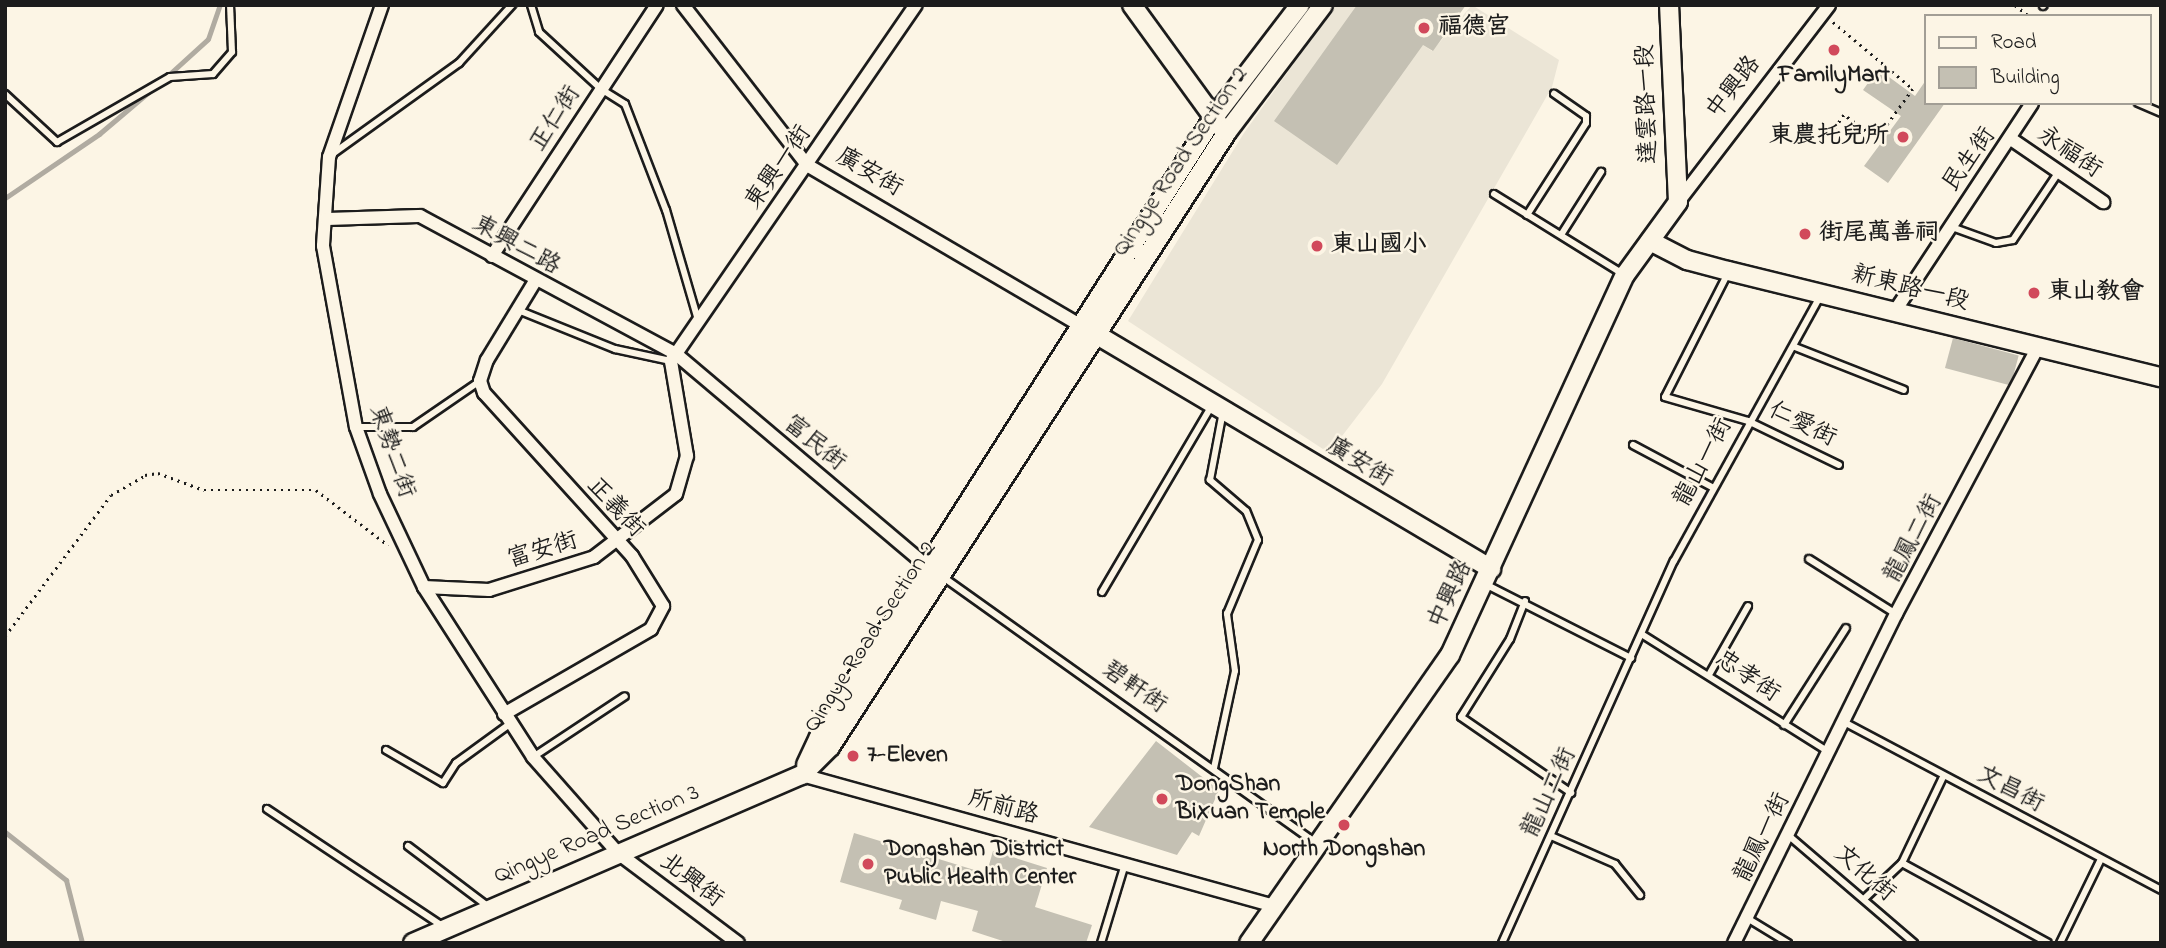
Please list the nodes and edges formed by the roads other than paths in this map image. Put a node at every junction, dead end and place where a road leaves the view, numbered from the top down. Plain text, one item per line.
1 (230, 5) edge
2 (382, 5) edge
3 (512, 5) edge
4 (531, 5) edge
5 (657, 5) edge
6 (683, 5) edge
7 (916, 5) edge
8 (1132, 5) edge
9 (1300, 5) edge
10 (1323, 5) edge
11 (1669, 5) edge
12 (1826, 9) edge
13 (601, 89) junction
14 (5, 94) edge
15 (1554, 94) dead end
16 (2031, 105) edge
17 (2143, 105) edge
18 (2161, 113) edge
19 (1212, 120) junction
20 (1227, 132) junction
21 (2011, 139) junction
22 (328, 157) junction
23 (807, 165) junction
24 (1601, 172) dead end
25 (2059, 173) junction
26 (1494, 194) dead end
27 (1678, 202) junction
28 (2103, 202) dead end
29 (1527, 215) junction
30 (326, 219) junction
31 (1949, 226) junction
32 (1561, 236) junction
33 (1650, 241) junction
34 (492, 256) junction
35 (1728, 271) junction
36 (1625, 275) junction
37 (536, 281) junction
38 (1823, 292) junction
39 (516, 309) junction
40 (1895, 311) junction
41 (698, 320) junction
42 (1087, 329) junction
43 (1795, 346) junction
44 (2038, 347) junction
45 (674, 357) junction
46 (2161, 377) edge
47 (480, 382) junction
48 (1904, 390) dead end
49 (1219, 406) junction
50 (1748, 421) junction
51 (356, 426) junction
52 (1633, 445) dead end
53 (1839, 465) dead end
54 (1713, 487) junction
55 (613, 539) junction
56 (1810, 559) dead end
57 (934, 571) junction
58 (1488, 577) junction
59 (424, 587) junction
60 (1102, 592) dead end
61 (1525, 601) junction
62 (1748, 606) dead end
63 (1896, 614) junction
64 (1846, 628) dead end
65 (1643, 635) junction
66 (1631, 658) junction
67 (1710, 673) junction
68 (625, 696) dead end
69 (508, 718) junction
70 (1842, 722) junction
71 (1784, 725) junction
72 (386, 750) dead end
73 (1829, 752) junction
74 (533, 757) junction
75 (1214, 768) junction
76 (802, 775) junction
77 (1943, 777) junction
78 (1571, 793) junction
79 (267, 809) dead end
80 (1788, 834) junction
81 (1551, 836) junction
82 (1317, 844) junction
83 (408, 846) dead end
84 (618, 853) junction
85 (2101, 859) junction
86 (1125, 863) junction
87 (1902, 863) junction
88 (2161, 890) edge
89 (1640, 895) dead end
90 (1864, 899) junction
91 (1273, 906) junction
92 (491, 908) junction
93 (1747, 918) junction
94 (446, 928) junction
95 (412, 943) edge
96 (738, 943) edge
97 (1101, 943) edge
98 (1249, 943) edge
99 (1502, 943) edge
100 (1734, 943) edge
101 (1788, 943) edge
102 (1914, 943) edge
103 (2048, 943) edge
104 (2060, 943) edge

1 - 14 lane
2 - 22 street, 東勢二街
3 - 22 lane
4 - 13 lane
5 - 13 street, 正仁街
6 - 23 street, 廣安街
7 - 23 street, 東興一街
8 - 19 street
9 - 19 street, Qingye Road Section 2
10 - 20 street, Qingye Road Section 2
11 - 27 street, 達雲路一段
12 - 27 street, 中興路
13 - 34 street, 正仁街
13 - 41 lane
15 - 29 lane
16 - 21 street, 民生街
17 - 18 lane
19 - 20 street
19 - 42 street, Qingye Road Section 2
20 - 42 street, Qingye Road Section 2
21 - 25 street, 永福街
21 - 31 street, 民生街
22 - 30 street, 東勢二街
23 - 41 street, 東興一街
23 - 42 street, 廣安街
24 - 32 lane
25 - 28 street, 永福街
25 - 31 lane
26 - 29 lane
27 - 33 street, 中興路
29 - 32 lane
30 - 34 street, 東興二路
30 - 51 street, 東勢二街
31 - 40 street, 民生街
32 - 36 lane
33 - 35 street, 新東路一段
33 - 36 street, 中興路
34 - 37 street, 東興二路
35 - 38 street, 新東路一段
35 - 50 lane, 仁愛街
36 - 58 street, 中興路
37 - 39 street
37 - 45 street, 東興二路
38 - 40 street, 新東路一段
38 - 43 lane, 龍山一街
39 - 45 lane
39 - 47 street
40 - 44 street, 新東路一段
41 - 45 street, 東興一街
42 - 49 street, 廣安街
42 - 57 street, Qingye Road Section 2
43 - 48 lane
43 - 50 lane, 龍山一街
44 - 46 street, 新東路一段
44 - 63 street, 龍鳳二街
45 - 55 street, 富安街
45 - 57 street, 富民街
47 - 51 lane
47 - 55 street, 正義街
49 - 58 street, 廣安街
49 - 60 lane
49 - 75 lane
50 - 53 lane, 仁愛街
50 - 54 lane, 龍山一街
51 - 59 street, 東勢二街
52 - 54 lane
54 - 65 lane, 龍山一街
55 - 59 street, 富安街
55 - 69 street, 正義街
56 - 63 lane
57 - 75 lane, 碧軒街
57 - 76 street, Qingye Road Section 2
58 - 61 lane
58 - 82 street, 中興路
59 - 69 street, 東勢二街
61 - 66 lane
61 - 78 lane
62 - 67 lane
63 - 70 street, 龍鳳二街
64 - 71 lane
65 - 66 lane, 龍山一街
65 - 67 lane, 忠孝街
66 - 78 lane, 龍山二街
67 - 71 lane, 忠孝街
68 - 74 lane
69 - 72 lane
69 - 74 street, 東勢二街
70 - 73 street, 龍鳳二街
70 - 77 lane, 文昌街
71 - 73 lane, 忠孝街
73 - 80 street, 龍鳳一街
74 - 84 street, 東勢二街
75 - 82 lane, 碧軒街
76 - 84 street, Qingye Road Section 3
76 - 86 street, 所前路
77 - 85 lane, 文昌街
77 - 87 lane
78 - 81 lane, 龍山二街
79 - 94 lane
80 - 90 lane, 文化街
80 - 93 street, 龍鳳一街
81 - 89 lane
81 - 99 lane, 龍山二街
82 - 91 street, 中興路
83 - 92 lane
84 - 92 street, Qingye Road Section 3
84 - 96 street, 北興街
85 - 88 lane, 文昌街
85 - 104 lane
86 - 91 street, 所前路
86 - 97 lane
87 - 90 lane
87 - 103 lane
90 - 102 lane, 文化街
91 - 98 street, 中興路
92 - 94 street, Qingye Road Section 3
93 - 100 street, 龍鳳一街
93 - 101 lane
94 - 95 street, Qingye Road Section 3

